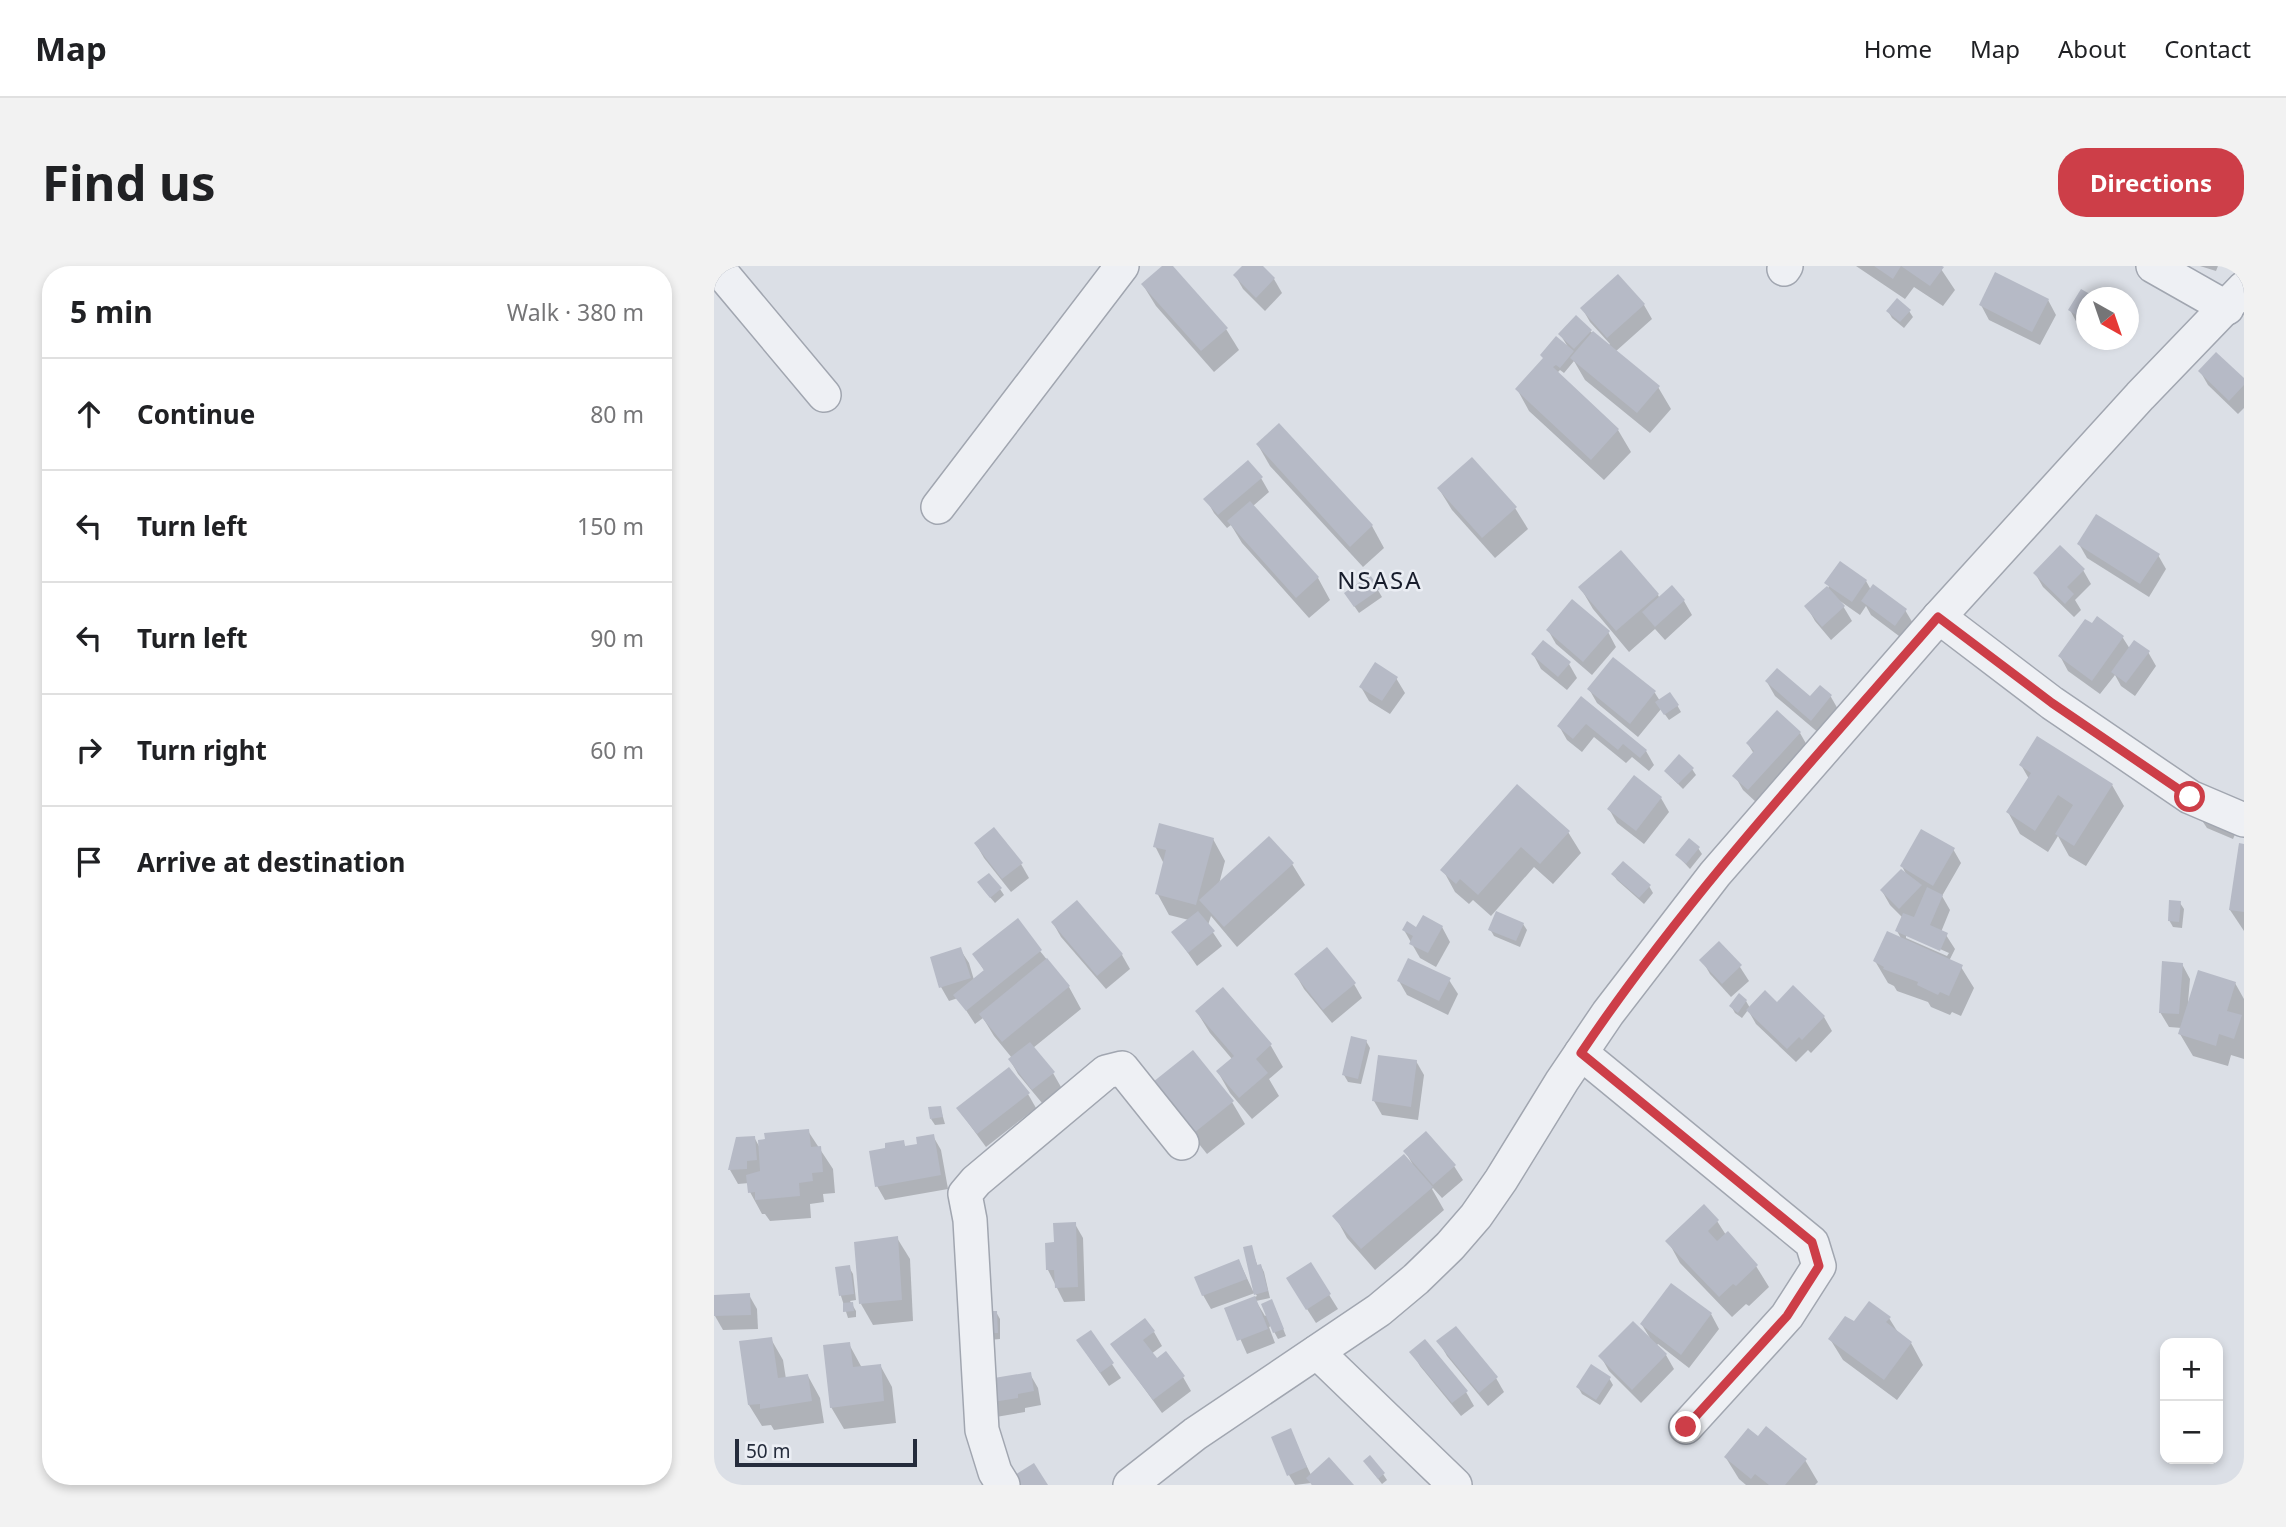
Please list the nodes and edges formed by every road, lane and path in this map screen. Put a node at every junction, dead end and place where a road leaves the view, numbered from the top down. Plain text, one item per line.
1 (716, 266) edge
2 (1122, 266) edge
3 (2153, 266) edge
4 (2235, 298) edge
5 (824, 396) dead end
6 (938, 507) dead end
7 (1938, 617) junction
8 (2244, 820) edge
9 (1581, 1053) junction
10 (1182, 1143) dead end
11 (1317, 1352) junction
12 (1686, 1427) dead end
13 (1003, 1485) edge
14 (1130, 1485) edge
15 (1455, 1485) edge

1 - 5 street
2 - 6 street
3 - 4 street
4 - 7 street
7 - 8 street
7 - 9 street
9 - 11 street
9 - 12 street
10 - 13 street
11 - 14 street
11 - 15 street

